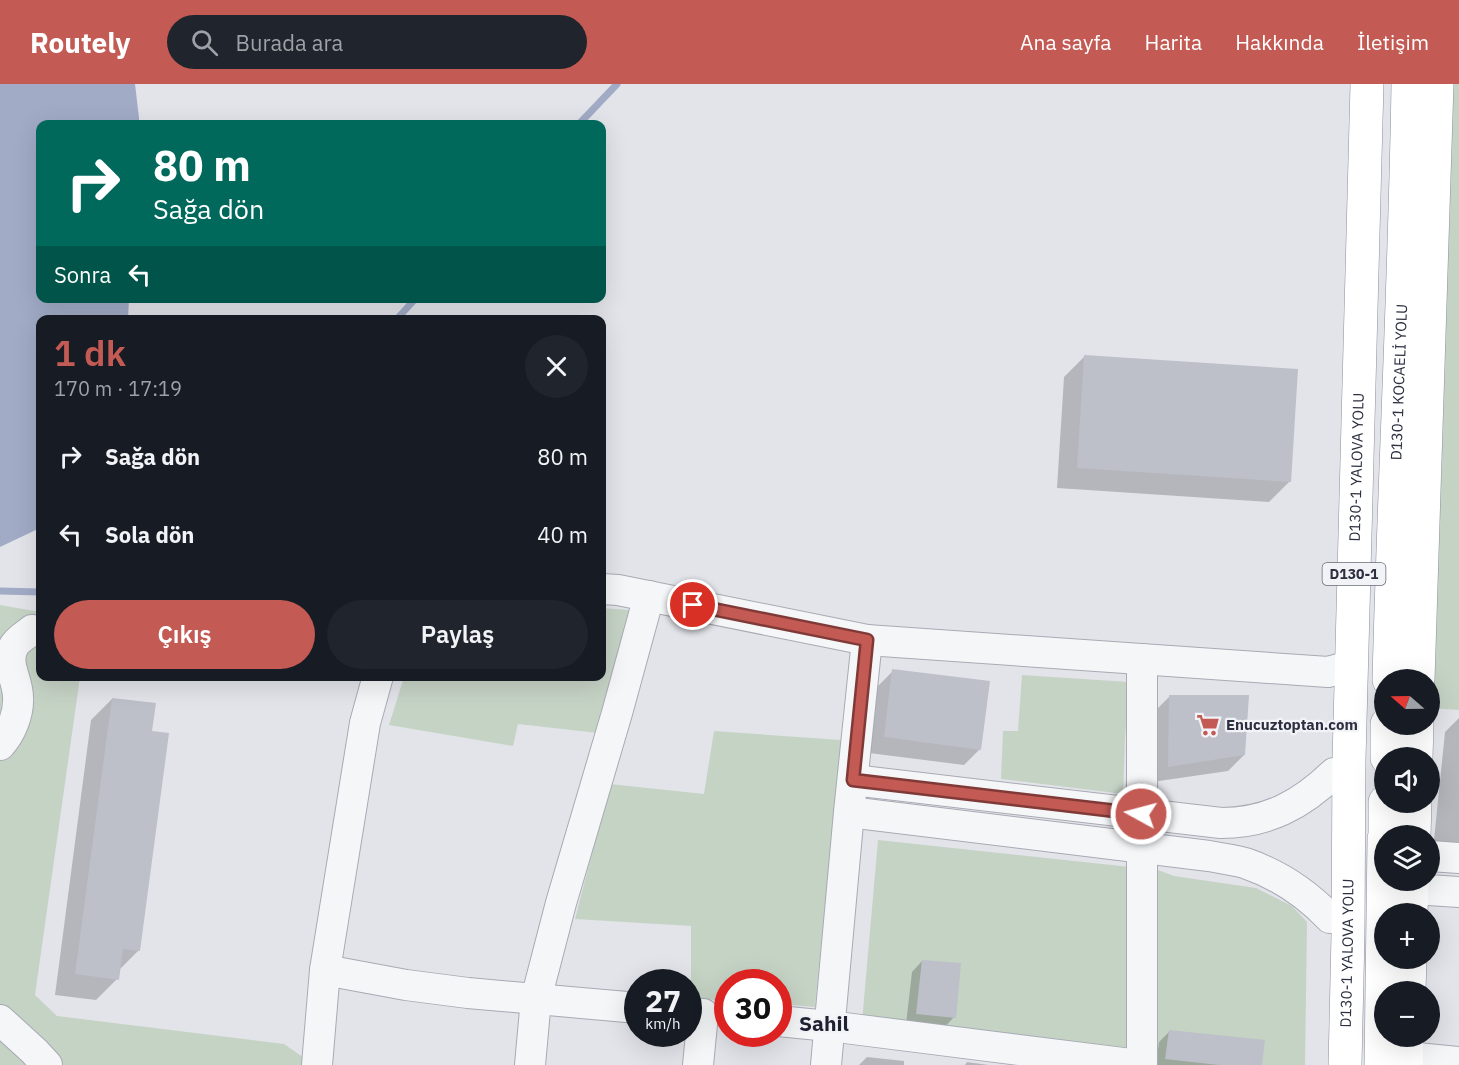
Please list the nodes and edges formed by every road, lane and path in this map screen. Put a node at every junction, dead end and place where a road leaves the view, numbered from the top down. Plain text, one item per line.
1 (1345, 84) edge
2 (1367, 84) edge
3 (1408, 84) edge
4 (1418, 84) edge
5 (1437, 84) edge
6 (1435, 151) junction
7 (606, 589) edge
8 (649, 597) junction
9 (0, 631) edge
10 (36, 631) edge
11 (867, 640) junction
12 (1142, 659) junction
13 (1339, 669) junction
14 (1389, 669) edge
15 (1418, 669) edge
16 (377, 681) edge
17 (0, 745) edge
18 (1334, 773) junction
19 (853, 780) junction
20 (849, 812) junction
21 (1141, 814) junction
22 (1141, 848) junction
23 (1440, 857) edge
24 (1459, 858) edge
25 (1389, 891) edge
26 (1459, 892) edge
27 (1412, 894) edge
28 (1330, 918) junction
29 (325, 970) junction
30 (536, 999) junction
31 (624, 1007) edge
32 (706, 1014) edge
33 (0, 1020) edge
34 (792, 1022) edge
35 (829, 1026) junction
36 (1400, 1056) edge
37 (1459, 1062) edge
38 (46, 1065) edge
39 (317, 1065) edge
40 (530, 1065) edge
41 (698, 1065) edge
42 (826, 1065) edge
43 (1140, 1065) edge
44 (1328, 1065) edge
45 (1345, 1065) edge

1 - 13 highway
2 - 45 highway, D130-1 YALOVA YOLU / D130-1
3 - 14 highway, D130-1 KOCAELİ YOLU / D130-1
4 - 6 highway
5 - 6 highway
6 - 15 highway
7 - 8 street
8 - 11 street
8 - 30 street
9 - 10 street
10 - 17 street
11 - 12 street
11 - 19 street
12 - 13 street
12 - 21 street
13 - 18 highway
16 - 29 street
18 - 21 street
18 - 28 highway
19 - 20 street
19 - 21 street
20 - 22 street
20 - 35 street
21 - 22 street
22 - 28 street
22 - 43 street
23 - 24 street
25 - 36 highway
26 - 27 street
28 - 44 highway
29 - 30 street
29 - 39 street
30 - 31 street
30 - 40 street
32 - 41 street
33 - 38 street
34 - 35 street
35 - 42 street
35 - 43 street
36 - 37 street

